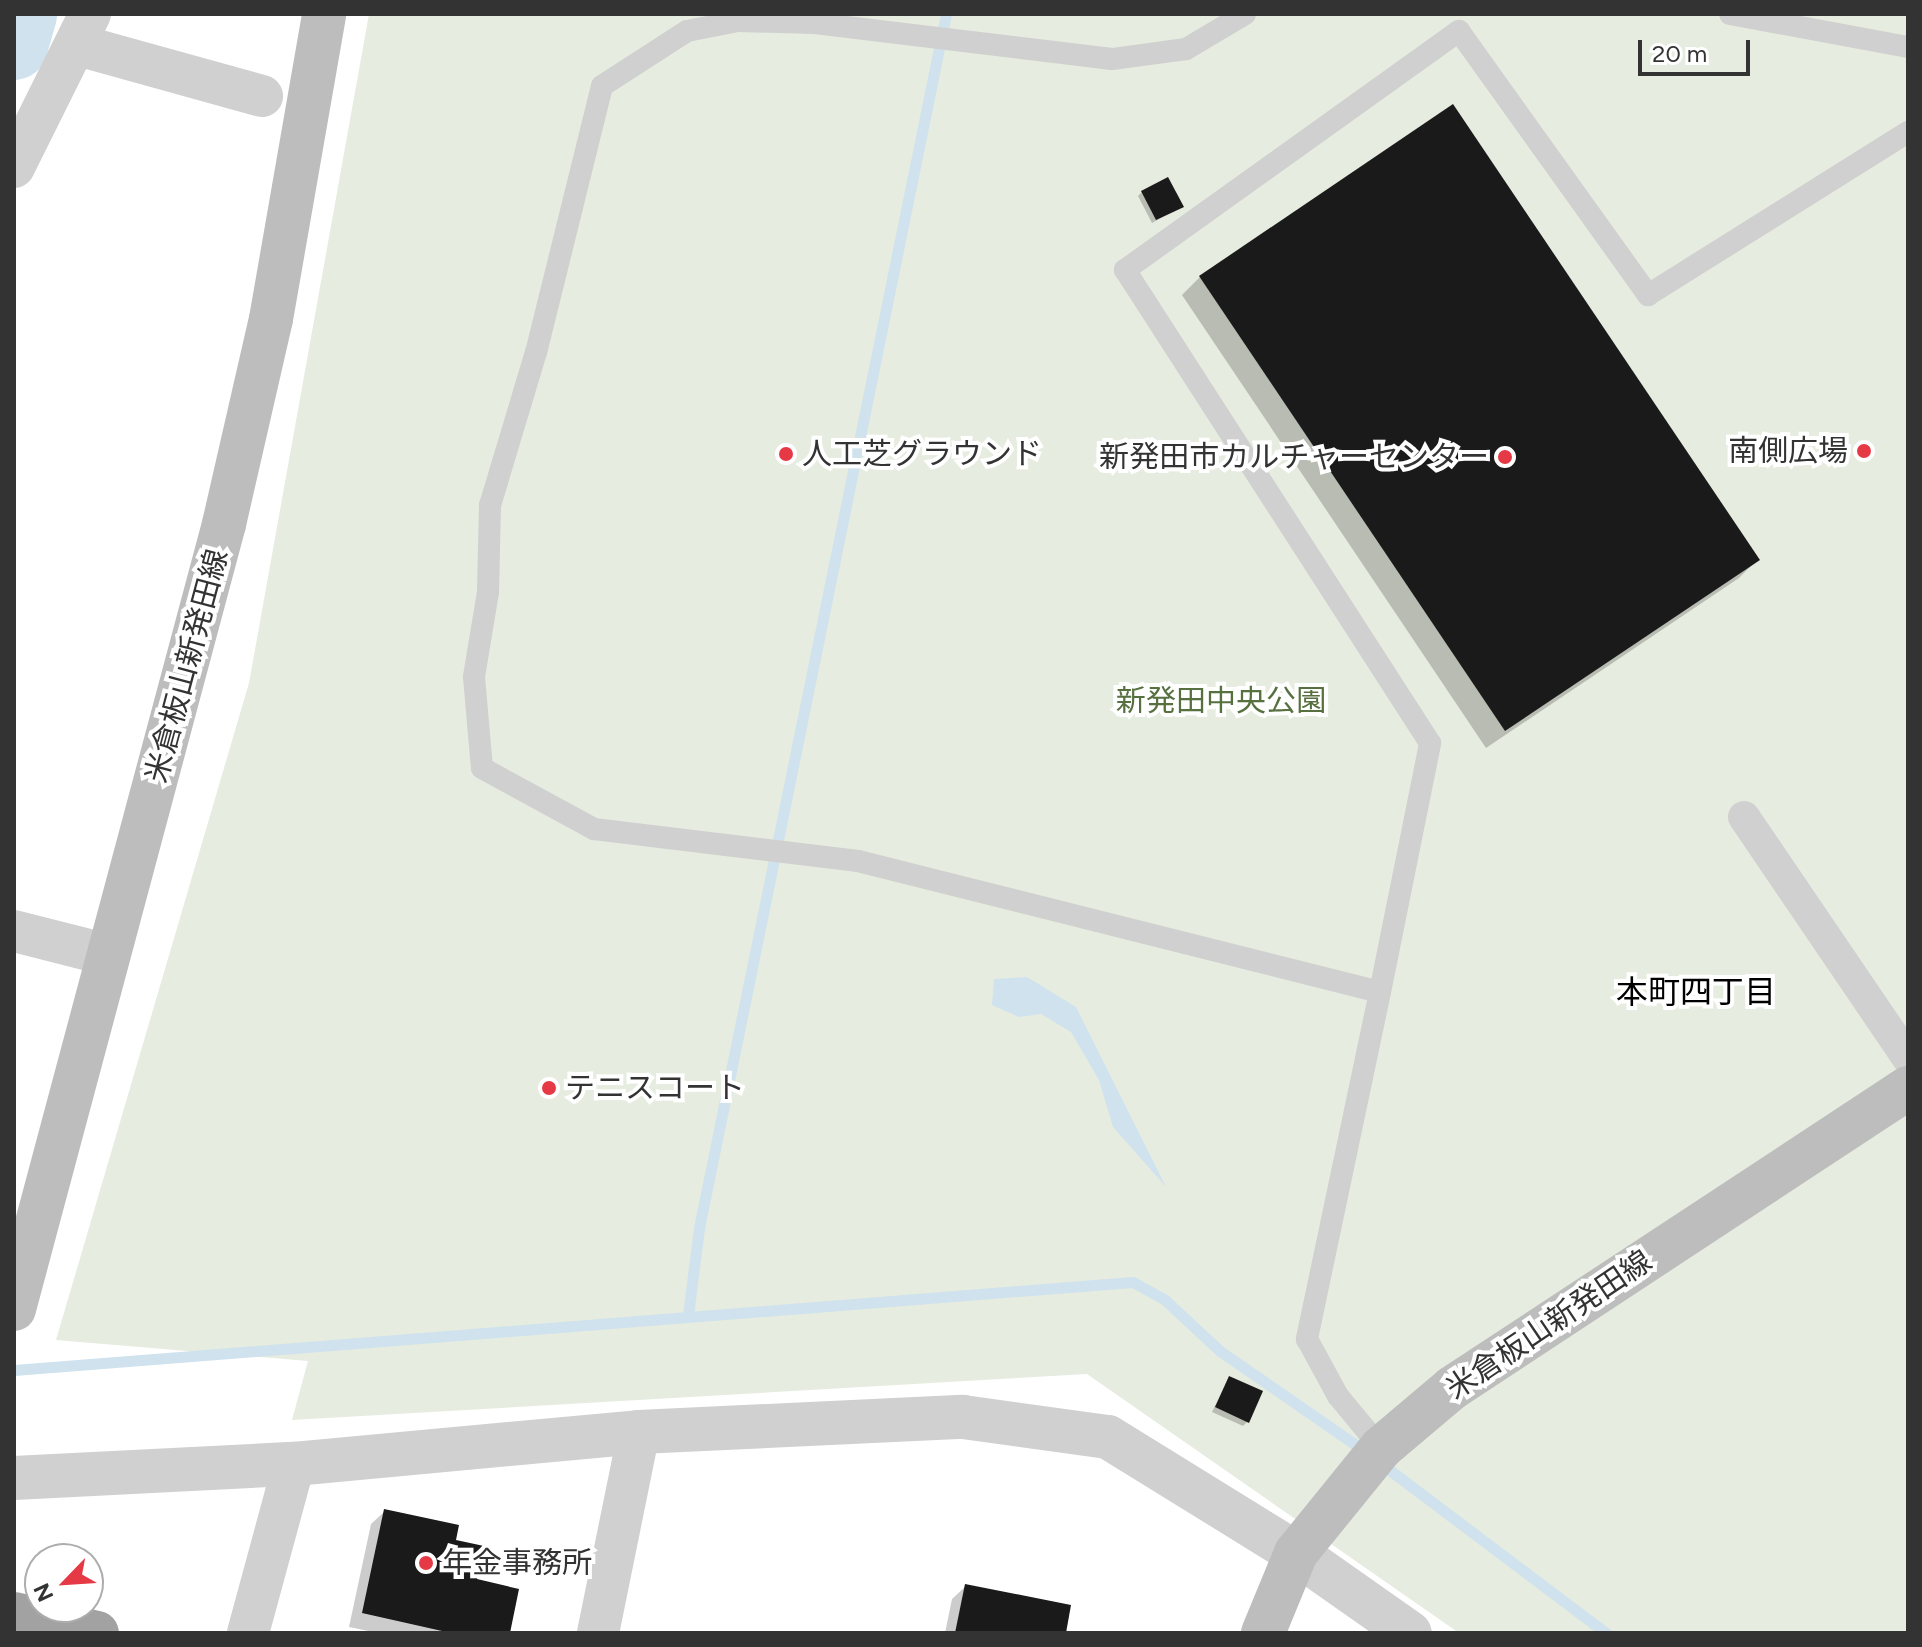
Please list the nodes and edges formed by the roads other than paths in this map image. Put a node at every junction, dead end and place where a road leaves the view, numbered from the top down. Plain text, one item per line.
1 (324, 14) edge
2 (1245, 14) edge
3 (1730, 14) edge
4 (1462, 22) edge
5 (84, 29) edge
6 (1908, 47) edge
7 (262, 96) dead end
8 (1908, 132) edge
9 (14, 167) edge
10 (1744, 817) dead end
11 (14, 931) edge
12 (109, 955) junction
13 (1380, 992) junction
14 (1908, 1058) edge
15 (1908, 1088) edge
16 (14, 1309) edge
17 (639, 1432) junction
18 (1381, 1448) junction
19 (294, 1464) junction
20 (14, 1478) edge
21 (1296, 1553) junction
22 (14, 1614) edge
23 (97, 1633) edge
24 (248, 1633) edge
25 (598, 1633) edge
26 (1263, 1633) edge
27 (1410, 1633) edge

1 - 12 main road, 米倉板山新発田線
2 - 13 lane
3 - 6 lane
4 - 8 lane
4 - 13 lane
5 - 7 street
5 - 9 street
10 - 14 street
11 - 12 street
12 - 16 main road, 米倉板山新発田線
13 - 18 lane
15 - 18 main road, 米倉板山新発田線
17 - 19 street
17 - 21 street
17 - 25 street
18 - 21 main road, 米倉板山新発田線
19 - 20 street
19 - 24 street
21 - 26 main road, 米倉板山新発田線
21 - 27 street
22 - 23 highway

